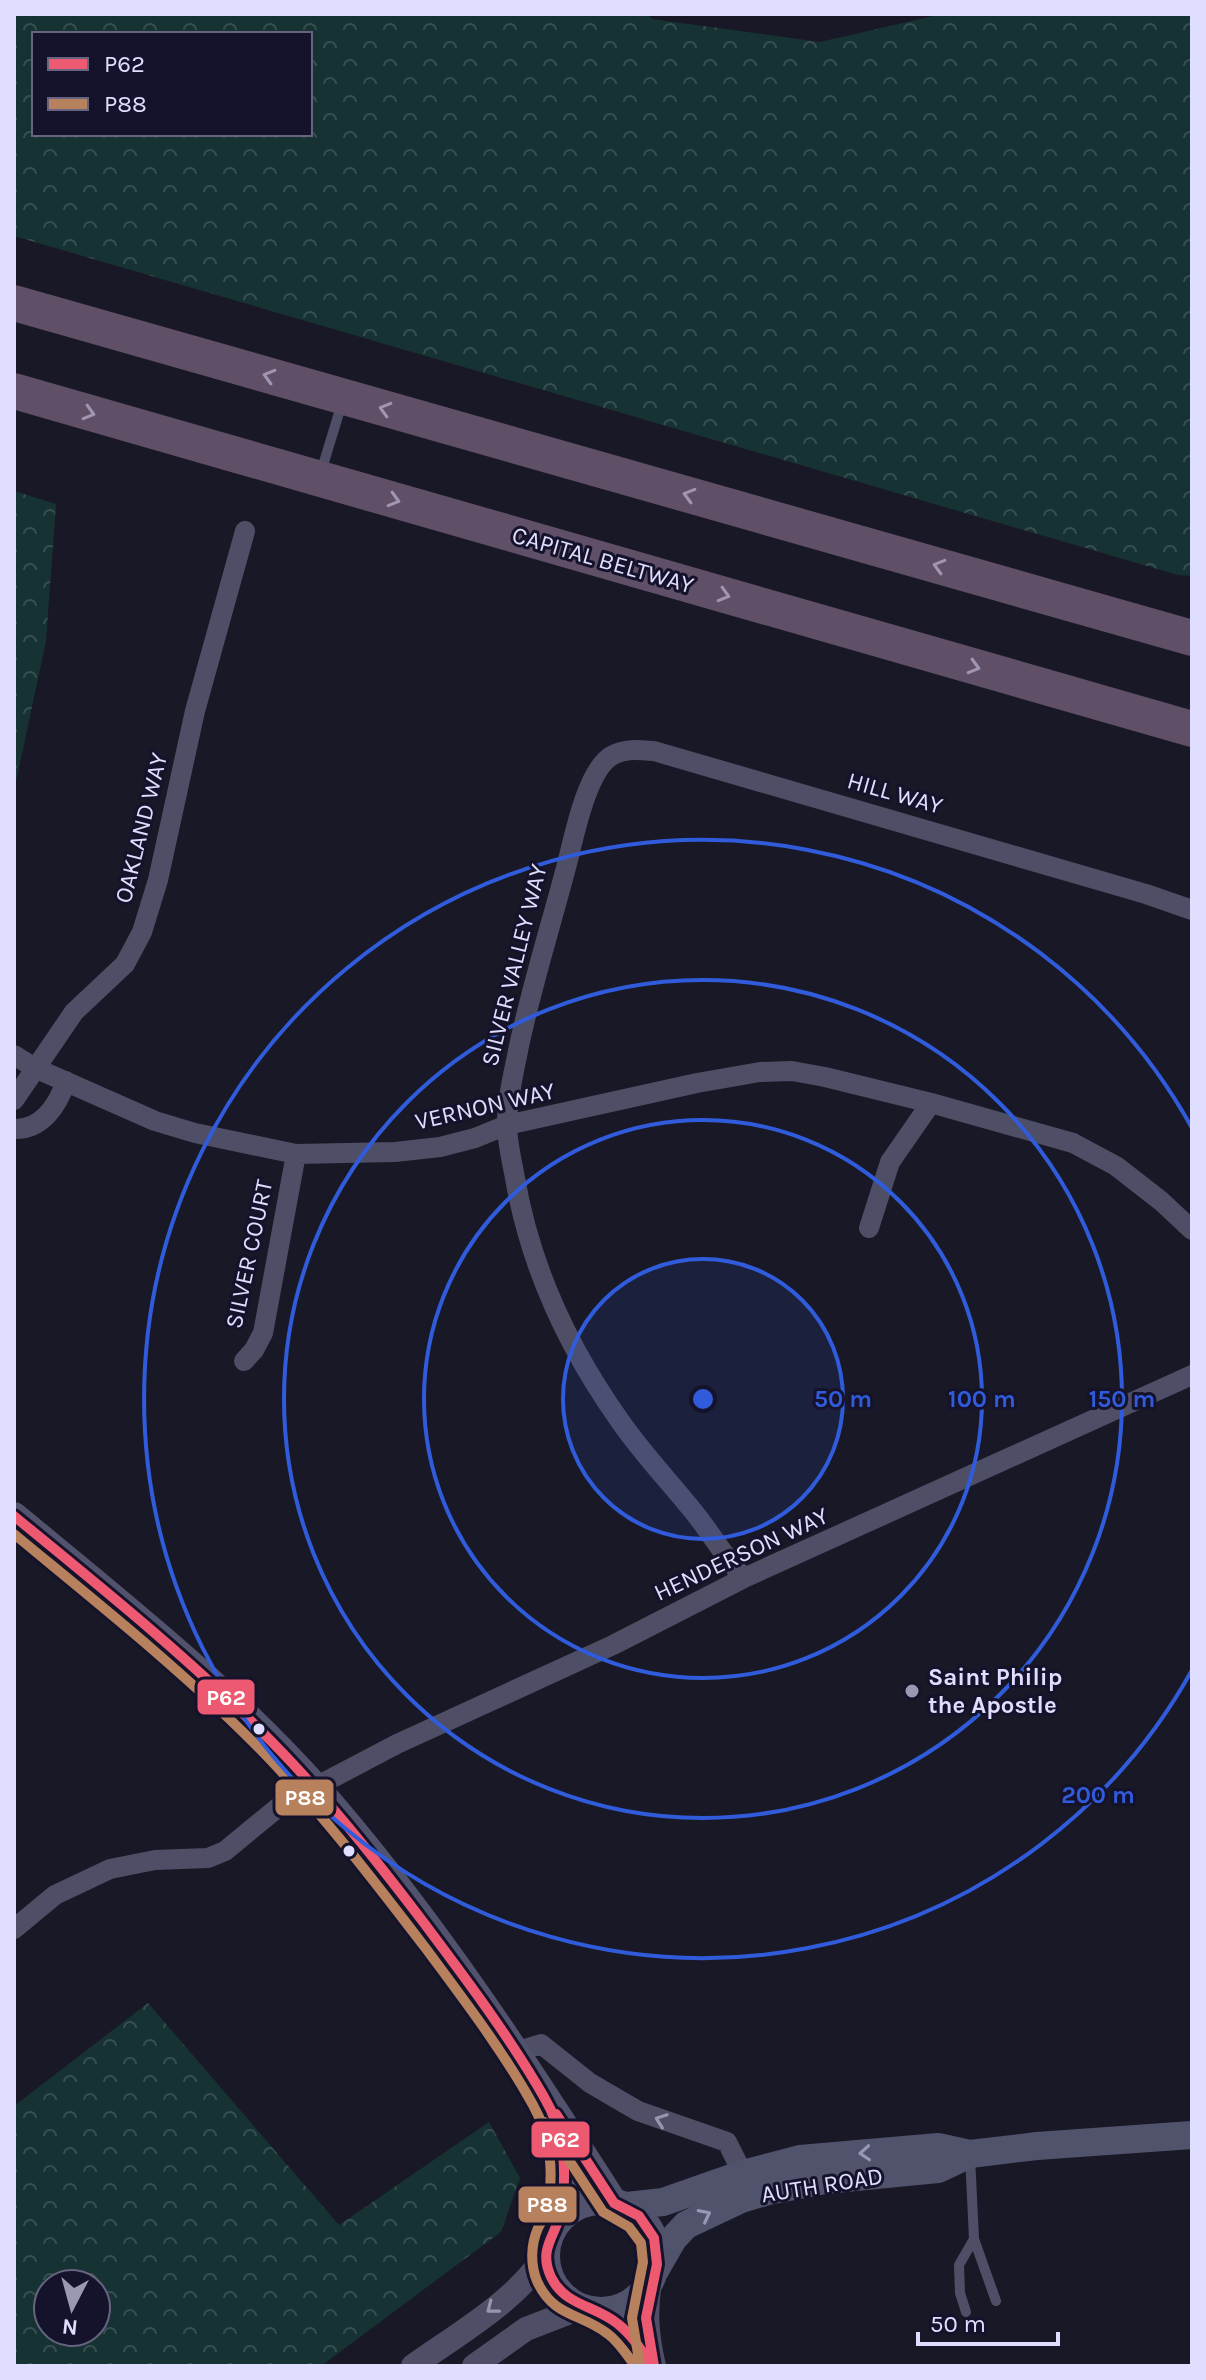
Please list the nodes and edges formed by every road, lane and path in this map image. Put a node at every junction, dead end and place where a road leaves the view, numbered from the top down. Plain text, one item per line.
1 (14, 303) edge
2 (14, 391) edge
3 (344, 397) junction
4 (319, 478) junction
5 (245, 531) dead end
6 (1014, 587) junction
7 (1192, 621) edge
8 (1192, 638) edge
9 (1192, 729) edge
10 (593, 780) joint
11 (1192, 910) edge
12 (14, 1055) edge
13 (35, 1068) junction
14 (66, 1081) junction
15 (14, 1100) edge
16 (931, 1103) junction
17 (507, 1125) junction
18 (14, 1129) edge
19 (296, 1154) junction
20 (869, 1228) dead end
21 (1192, 1230) edge
22 (244, 1361) dead end
23 (1192, 1375) edge
24 (15, 1520) edge
25 (744, 1578) junction
26 (314, 1786) junction
27 (14, 1929) edge
28 (515, 2052) junction
29 (547, 2101) junction
30 (1192, 2135) edge
31 (970, 2154) junction
32 (743, 2174) junction
33 (620, 2204) junction
34 (560, 2219) junction
35 (974, 2239) junction
36 (546, 2253) junction
37 (652, 2277) junction
38 (996, 2301) dead end
39 (588, 2309) junction
40 (966, 2312) dead end
41 (413, 2366) edge
42 (474, 2366) edge
43 (653, 2366) edge

3 -> 1 highway
2 -> 4 highway, CAPITAL BELTWAY
3 - 4 lane
6 -> 3 highway
4 -> 9 highway, CAPITAL BELTWAY
5 - 13 street, OAKLAND WAY
6 - 7 highway
6 - 8 highway
10 - 11 street, HILL WAY
10 - 17 street, SILVER VALLEY WAY
12 - 13 street, VERNON WAY
13 - 14 street, VERNON WAY
13 - 15 street, OAKLAND WAY
14 - 18 street
14 - 19 street, VERNON WAY
16 - 17 street, VERNON WAY
16 - 20 street
16 - 21 street, VERNON WAY
17 - 19 street, VERNON WAY
17 - 25 street, SILVER VALLEY WAY
19 - 22 street, SILVER COURT
23 - 25 street, HENDERSON WAY
24 - 26 main road
25 - 26 street, HENDERSON WAY
26 - 27 street, HENDERSON WAY
26 - 28 main road
28 - 29 main road
32 -> 28 street
29 - 33 main road
29 - 34 main road
30 - 31 main road, AUTH ROAD
31 -> 32 main road, AUTH ROAD
31 - 35 lane
37 -> 31 main road, AUTH ROAD
32 - 33 main road, AUTH ROAD
33 - 34 main road
33 - 37 main road
34 - 36 main road
35 - 38 lane
35 - 40 lane
36 - 39 main road
36 -> 41 street
37 - 39 main road
37 - 43 street
39 - 42 street
39 - 43 street

